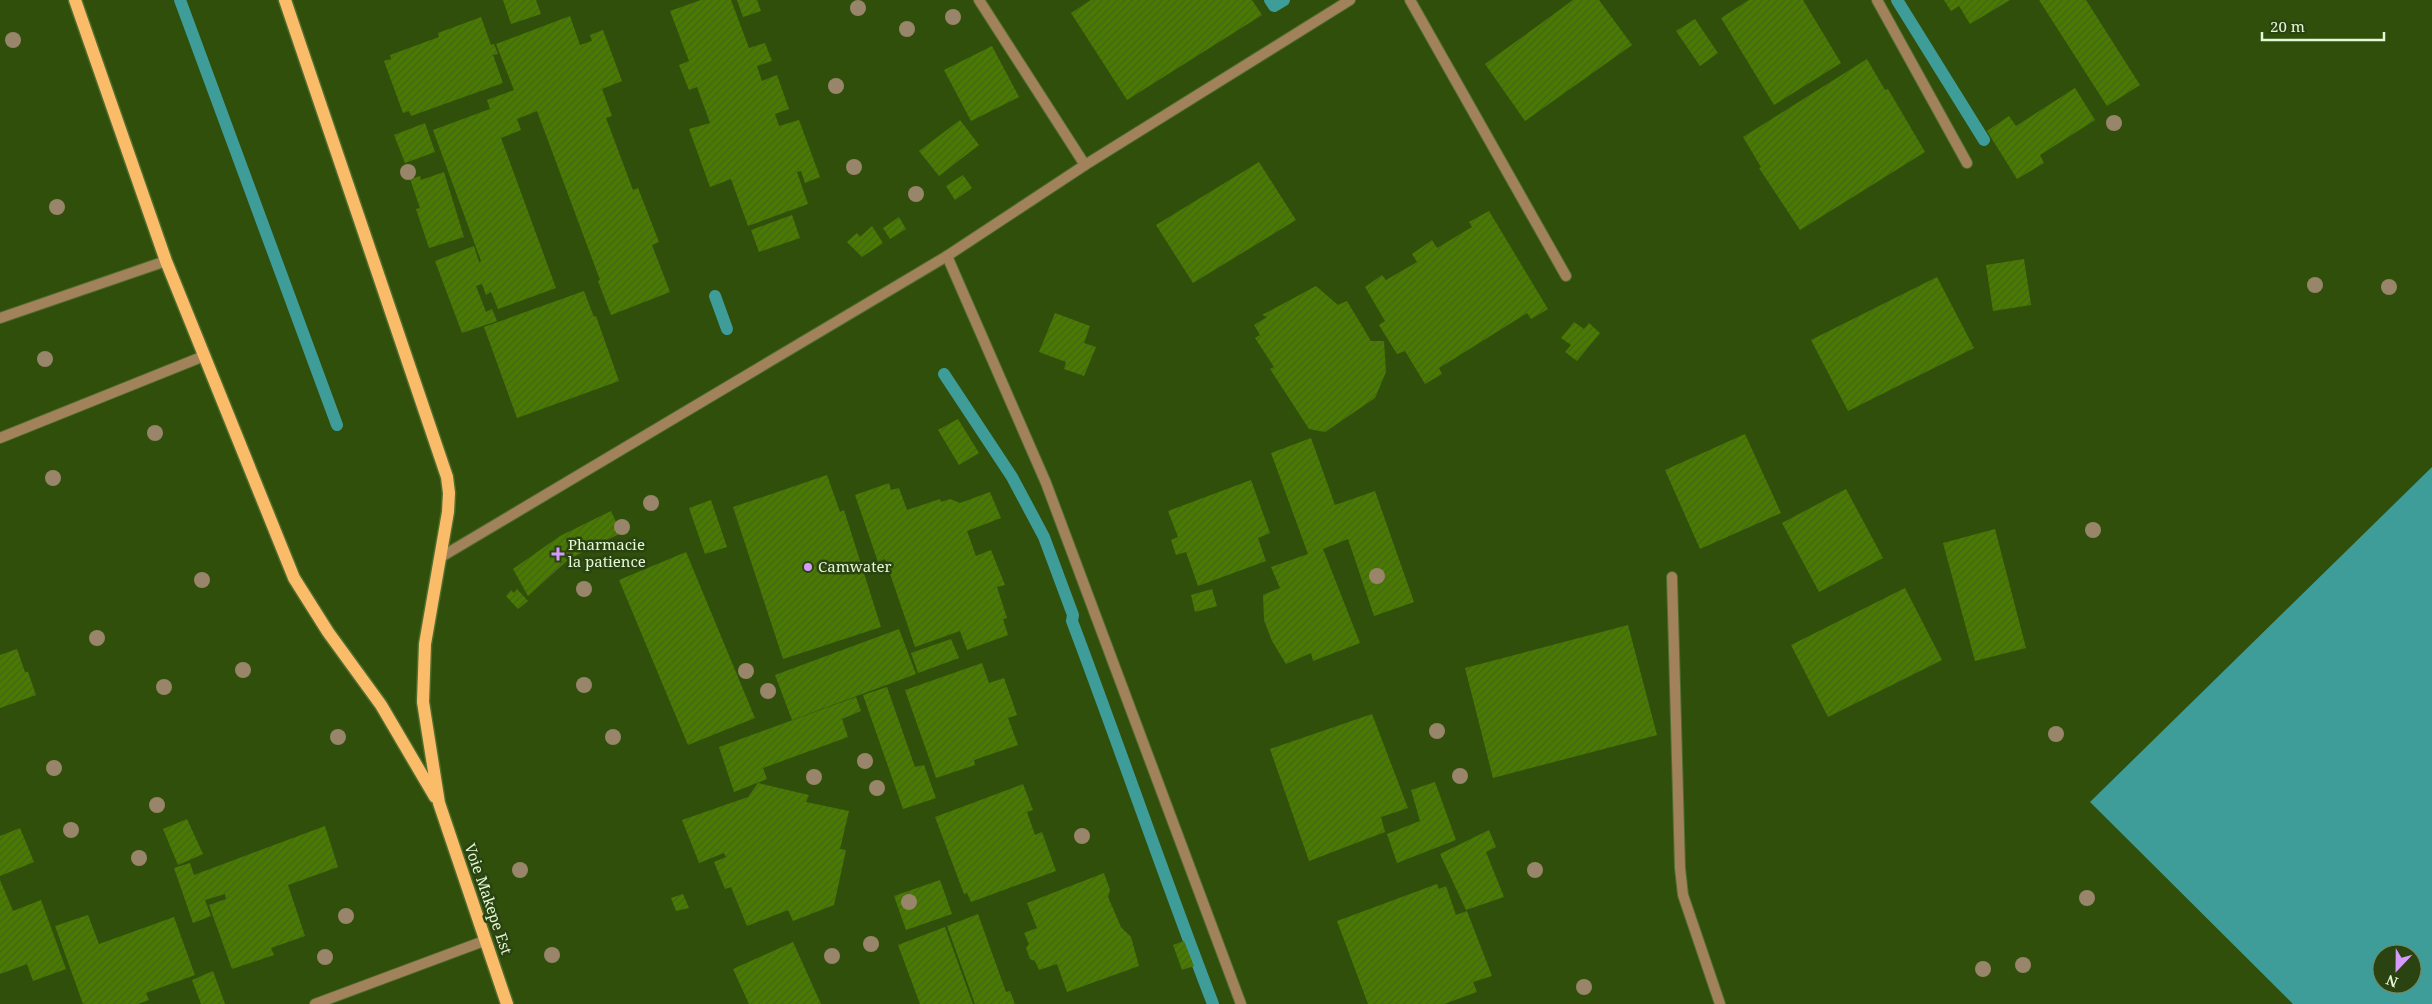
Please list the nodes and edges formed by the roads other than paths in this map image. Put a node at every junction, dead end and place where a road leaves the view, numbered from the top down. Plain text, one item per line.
1 (75, 0) edge
2 (285, 0) edge
3 (980, 0) edge
4 (1350, 0) edge
5 (1410, 0) edge
6 (1876, 0) edge
7 (1967, 162) dead end
8 (1085, 165) junction
9 (947, 256) junction
10 (166, 261) junction
11 (1566, 276) dead end
12 (0, 318) edge
13 (204, 356) junction
14 (0, 438) edge
15 (441, 558) junction
16 (1672, 577) dead end
17 (439, 803) junction
18 (484, 941) junction
19 (315, 1004) edge
20 (507, 1004) edge
21 (1241, 1004) edge
22 (1720, 1004) edge

1 - 10 main road
2 - 15 main road
3 - 8 street
4 - 8 street
5 - 11 street
6 - 7 street
8 - 9 street
9 - 15 street
9 - 21 street
10 - 12 street
10 - 13 main road
13 - 14 street
13 - 17 main road
15 - 17 main road
16 - 22 street
17 - 18 main road, Voie Makepe Est
18 - 19 street
18 - 20 main road, Voie Makepe Est

